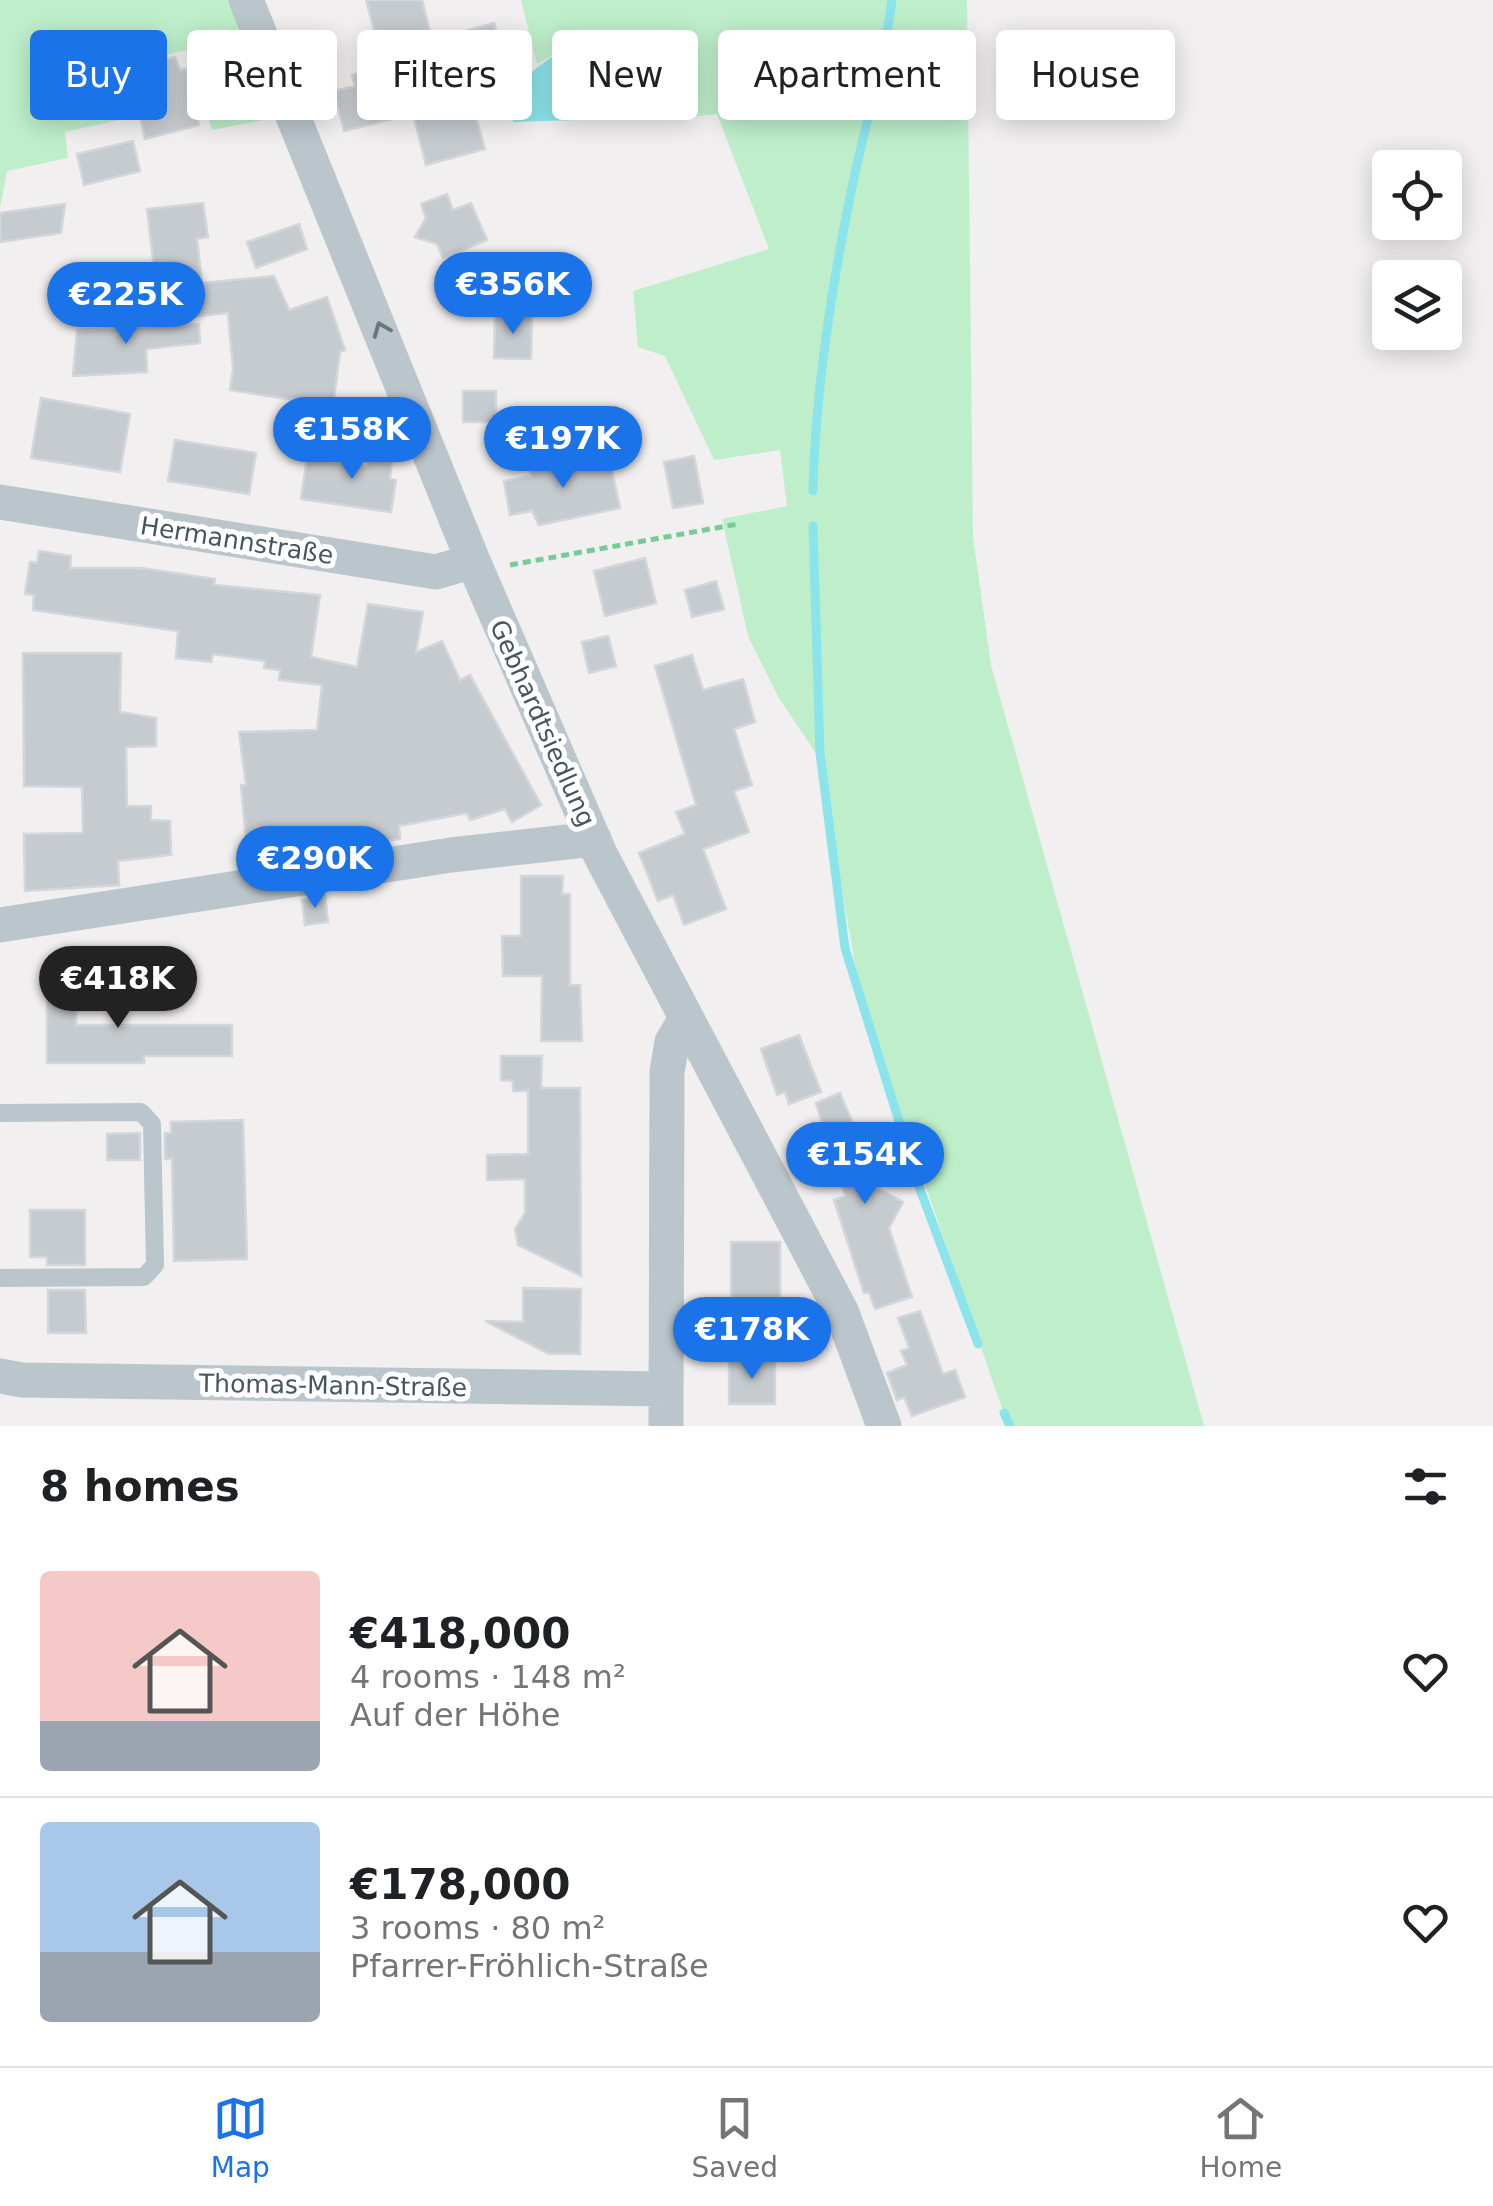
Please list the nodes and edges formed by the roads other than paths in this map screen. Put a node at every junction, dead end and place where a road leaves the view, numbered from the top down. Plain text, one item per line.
1 (246, 0) edge
2 (0, 502) edge
3 (475, 566) junction
4 (594, 839) junction
5 (0, 926) edge
6 (686, 1020) junction
7 (0, 1113) edge
8 (0, 1278) edge
9 (0, 1376) edge
10 (666, 1390) junction
11 (666, 1426) edge
12 (884, 1426) edge

3 -> 1 street, Gebhardtsiedlung
2 - 3 street, Hermannstraße
3 - 4 street, Gebhardtsiedlung
4 - 5 street
4 - 6 street, Gebhardtsiedlung
6 - 10 street
6 - 12 street, Gebhardtsiedlung
7 - 8 lane
9 - 10 street, Thomas-Mann-Straße
10 - 11 street

